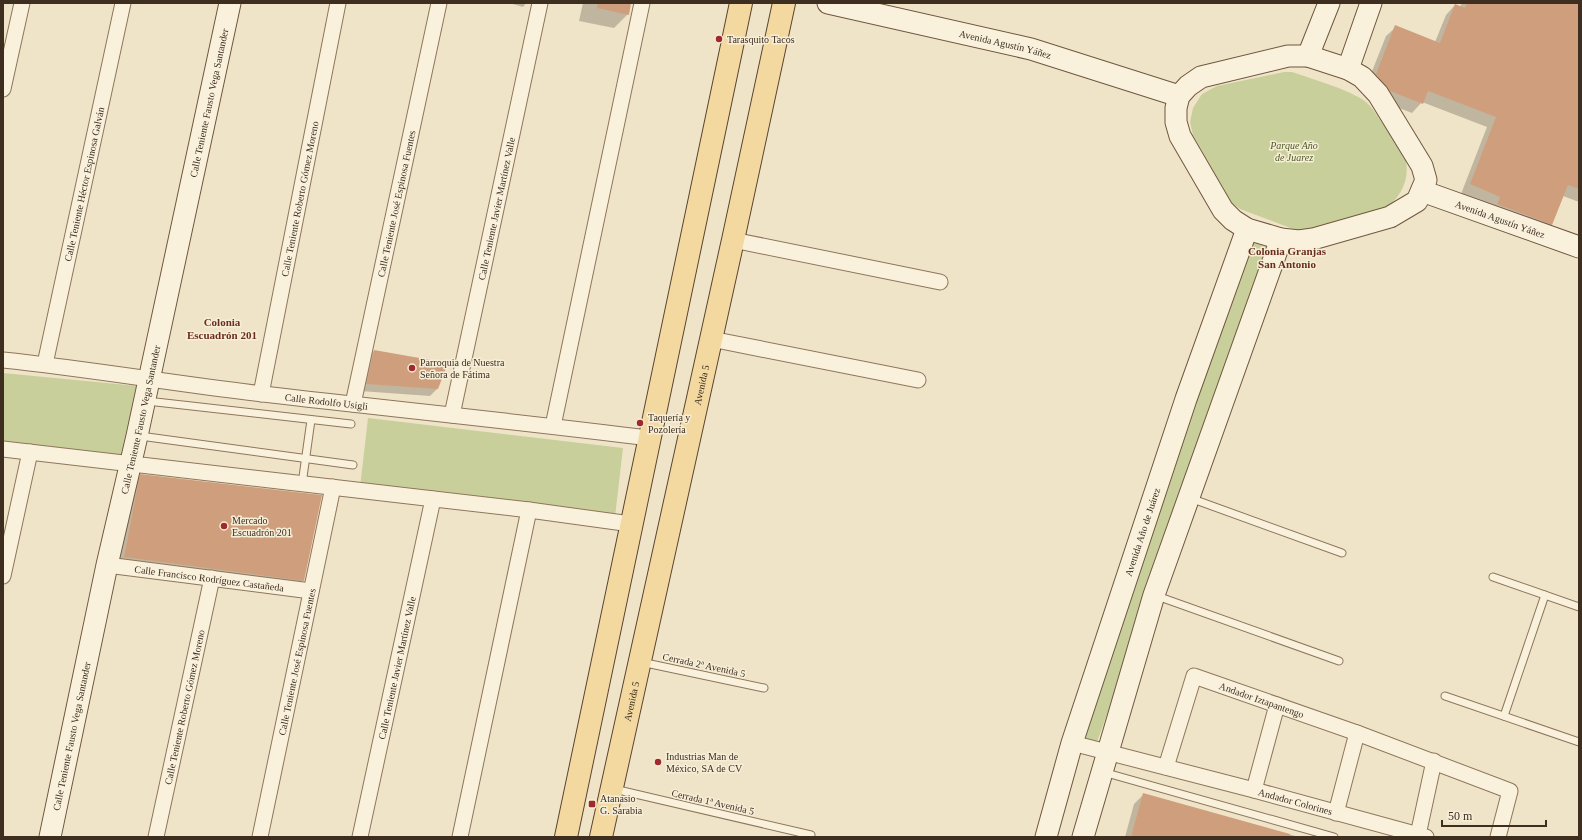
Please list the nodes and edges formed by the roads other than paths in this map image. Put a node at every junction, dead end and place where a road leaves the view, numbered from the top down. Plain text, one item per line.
1 (22, 3) edge
2 (123, 3) edge
3 (230, 3) edge
4 (338, 3) edge
5 (439, 3) edge
6 (540, 3) edge
7 (642, 3) edge
8 (741, 3) edge
9 (784, 3) edge
10 (828, 3) edge
11 (1329, 3) edge
12 (1371, 3) edge
13 (1308, 56) junction
14 (1348, 69) junction
15 (3, 89) edge
16 (1179, 96) junction
17 (1422, 191) junction
18 (1247, 229) junction
19 (1281, 239) junction
20 (733, 240) junction
21 (1579, 247) edge
22 (940, 282) dead end
23 (711, 338) junction
24 (3, 360) edge
25 (45, 364) junction
26 (149, 378) junction
27 (918, 380) dead end
28 (261, 394) junction
29 (145, 401) junction
30 (352, 404) junction
31 (452, 415) junction
32 (311, 420) junction
33 (351, 424) dead end
34 (553, 426) junction
35 (137, 436) junction
36 (649, 438) junction
37 (3, 449) edge
38 (30, 452) junction
39 (305, 459) junction
40 (130, 464) junction
41 (352, 465) dead end
42 (302, 484) junction
43 (333, 487) junction
44 (1188, 498) junction
45 (433, 499) junction
46 (529, 510) junction
47 (631, 524) junction
48 (1342, 552) dead end
49 (107, 565) junction
50 (3, 576) edge
51 (1493, 577) dead end
52 (212, 578) junction
53 (311, 591) junction
54 (1154, 595) junction
55 (1546, 595) junction
56 (1579, 607) edge
57 (1339, 661) dead end
58 (640, 662) junction
59 (764, 688) dead end
60 (1445, 696) dead end
61 (1278, 705) junction
62 (1504, 716) junction
63 (1357, 733) junction
64 (1579, 742) edge
65 (1072, 743) junction
66 (1107, 752) junction
67 (1434, 761) junction
68 (1166, 766) junction
69 (1101, 772) junction
70 (611, 789) junction
71 (1254, 790) junction
72 (1336, 813) junction
73 (811, 835) dead end
74 (1422, 836) edge
75 (50, 837) edge
76 (156, 837) edge
77 (260, 837) edge
78 (360, 837) edge
79 (460, 837) edge
80 (566, 837) edge
81 (601, 837) edge
82 (1046, 837) edge
83 (1083, 837) edge
84 (1334, 837) edge
85 (1498, 837) edge

1 - 15 street
2 - 25 street, Calle Teniente Héctor Espinosa Galván
3 - 26 main road, Calle Teniente Fausto Vega Santander
4 - 28 street, Calle Teniente Roberto Gómez Moreno
5 - 30 street, Calle Teniente José Espinosa Fuentes
6 - 31 street, Calle Teniente Javier Martínez Valle
7 - 34 street
8 - 36 main road
9 - 20 main road, Avenida 5
10 - 16 main road, Avenida Agustín Yáñez
11 - 13 main road
12 - 14 main road
13 - 14 main road
13 - 16 main road
14 - 17 main road
16 - 18 main road
17 - 19 main road
17 - 21 main road, Avenida Agustín Yáñez
18 - 19 main road
18 - 65 main road, Avenida Año de Juárez
19 - 44 main road
20 - 22 street
20 - 23 main road, Avenida 5
23 - 27 street
23 - 58 main road, Avenida 5
24 - 25 street, Calle Rodolfo Usigli
25 - 26 street, Calle Rodolfo Usigli
26 - 28 street, Calle Rodolfo Usigli
26 - 29 main road, Calle Teniente Fausto Vega Santander
28 - 30 street, Calle Rodolfo Usigli
29 - 32 lane
29 - 35 main road, Calle Teniente Fausto Vega Santander
30 - 31 street, Calle Rodolfo Usigli
31 - 34 street, Calle Rodolfo Usigli
32 - 33 lane
32 - 39 lane
34 - 36 street, Calle Rodolfo Usigli
35 - 39 lane
35 - 40 main road, Calle Teniente Fausto Vega Santander
36 - 47 main road
37 - 38 street
38 - 40 street
38 - 50 street
39 - 41 lane
39 - 42 lane
40 - 42 street
40 - 49 main road, Calle Teniente Fausto Vega Santander
42 - 43 street
43 - 45 street
43 - 53 street, Calle Teniente José Espinosa Fuentes
44 - 48 lane
44 - 54 main road
45 - 46 street
45 - 78 street, Calle Teniente Javier Martínez Valle
46 - 47 street
46 - 79 street
47 - 80 main road
49 - 52 street, Calle Francisco Rodríguez Castañeda
49 - 75 main road, Calle Teniente Fausto Vega Santander
51 - 55 lane
52 - 53 street, Calle Francisco Rodríguez Castañeda
52 - 76 street, Calle Teniente Roberto Gómez Moreno
53 - 77 street, Calle Teniente José Espinosa Fuentes
54 - 57 lane
54 - 66 main road
55 - 56 lane
55 - 62 lane
58 - 59 lane, Cerrada 2ª Avenida 5
58 - 70 main road, Avenida 5
60 - 62 lane
61 - 63 street, Andador Iztapantengo
61 - 68 street, Andador Iztapantengo
61 - 71 street
62 - 64 lane
63 - 67 street, Andador Iztapantengo
63 - 72 street
65 - 66 street
65 - 82 main road, Avenida Año de Juárez
66 - 68 street
66 - 69 main road
67 - 74 street
67 - 85 street, Andador Iztapantengo
68 - 71 street, Andador Colorines
69 - 83 main road
69 - 84 lane
70 - 73 lane, Cerrada 1ª Avenida 5
70 - 81 main road, Avenida 5
71 - 72 street, Andador Colorines
72 - 74 street, Andador Colorines

